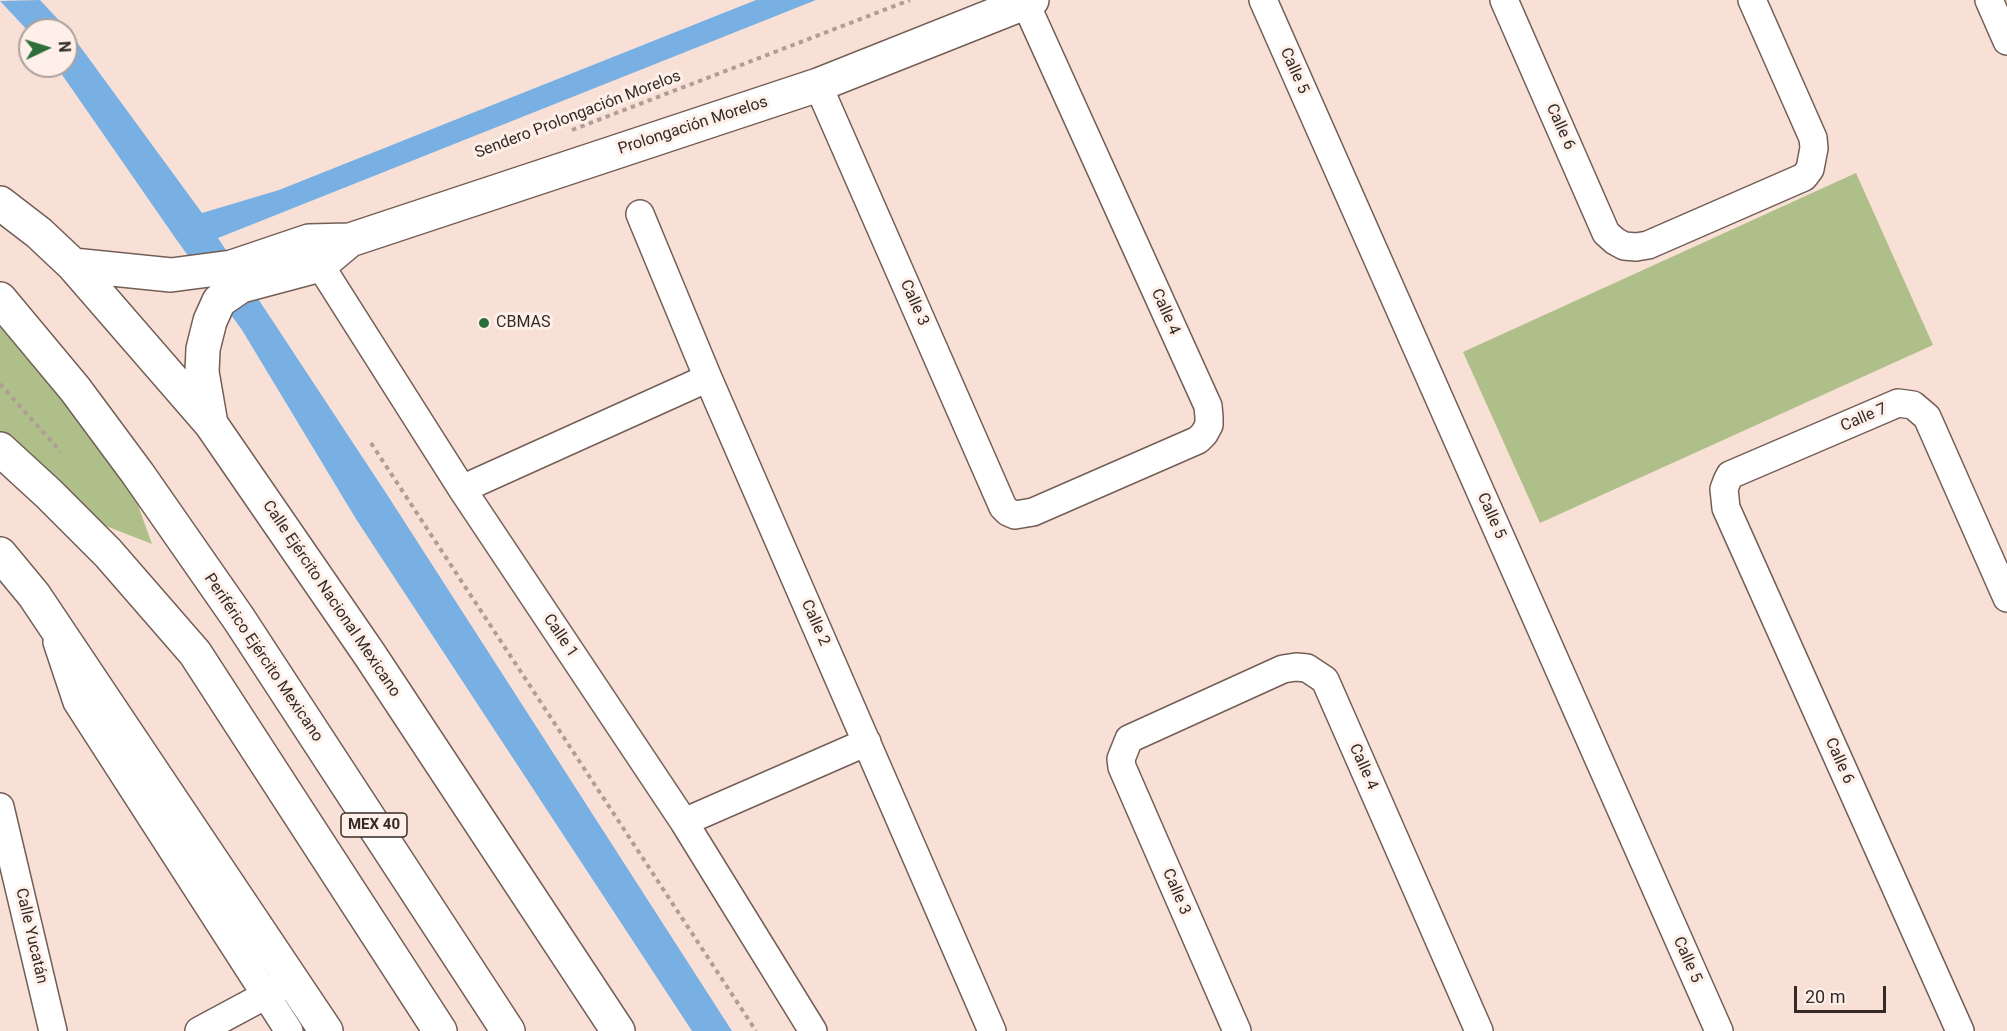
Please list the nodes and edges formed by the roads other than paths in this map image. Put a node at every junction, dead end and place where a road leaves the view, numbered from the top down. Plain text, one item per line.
1 (1263, 0) edge
2 (1504, 0) edge
3 (1752, 0) edge
4 (1989, 0) edge
5 (1028, 1) edge
6 (973, 11) edge
7 (2007, 41) edge
8 (818, 85) junction
9 (0, 203) edge
10 (640, 214) dead end
11 (314, 253) junction
12 (73, 265) junction
13 (264, 267) junction
14 (0, 299) edge
15 (708, 378) junction
16 (211, 424) junction
17 (0, 449) edge
18 (462, 489) junction
19 (1724, 489) joint
20 (1015, 515) joint
21 (0, 554) edge
22 (2007, 598) edge
23 (867, 742) junction
24 (1123, 752) joint
25 (0, 807) edge
26 (684, 822) junction
27 (280, 988) junction
28 (53, 1031) edge
29 (199, 1031) edge
30 (289, 1031) edge
31 (326, 1031) edge
32 (440, 1031) edge
33 (508, 1031) edge
34 (618, 1031) edge
35 (813, 1031) edge
36 (992, 1031) edge
37 (1237, 1031) edge
38 (1479, 1031) edge
39 (1719, 1031) edge
40 (1960, 1031) edge

1 - 39 street, Calle 5
2 - 3 street, Calle 6
4 - 7 street
5 - 6 main road, Prolongación Morelos
5 - 20 street, Calle 4
6 - 8 main road, Prolongación Morelos
8 - 11 main road, Prolongación Morelos
8 - 20 street, Calle 3
9 - 12 main road, Calle Ejército Nacional Mexicano
10 - 15 street, Calle 2
11 - 13 main road, Prolongación Morelos
11 - 18 street, Calle 1
12 - 13 main road, Prolongación Morelos
12 - 16 main road, Calle Ejército Nacional Mexicano
13 - 16 main road, Prolongación Morelos
14 - 33 main road, Periférico Ejército Mexicano / MEX 40
15 - 18 street
15 - 23 street, Calle 2
16 - 34 main road, Calle Ejército Nacional Mexicano
17 - 32 main road, MEX 40
18 - 26 street, Calle 1
19 - 22 street, Calle 7
19 - 40 street, Calle 6
21 - 27 main road
23 - 26 street
23 - 36 street, Calle 2
24 - 37 street, Calle 3
24 - 38 street, Calle 4
25 - 28 street, Calle Yucatán
26 - 35 street, Calle 1
27 - 29 street
27 - 30 street
27 - 31 main road

